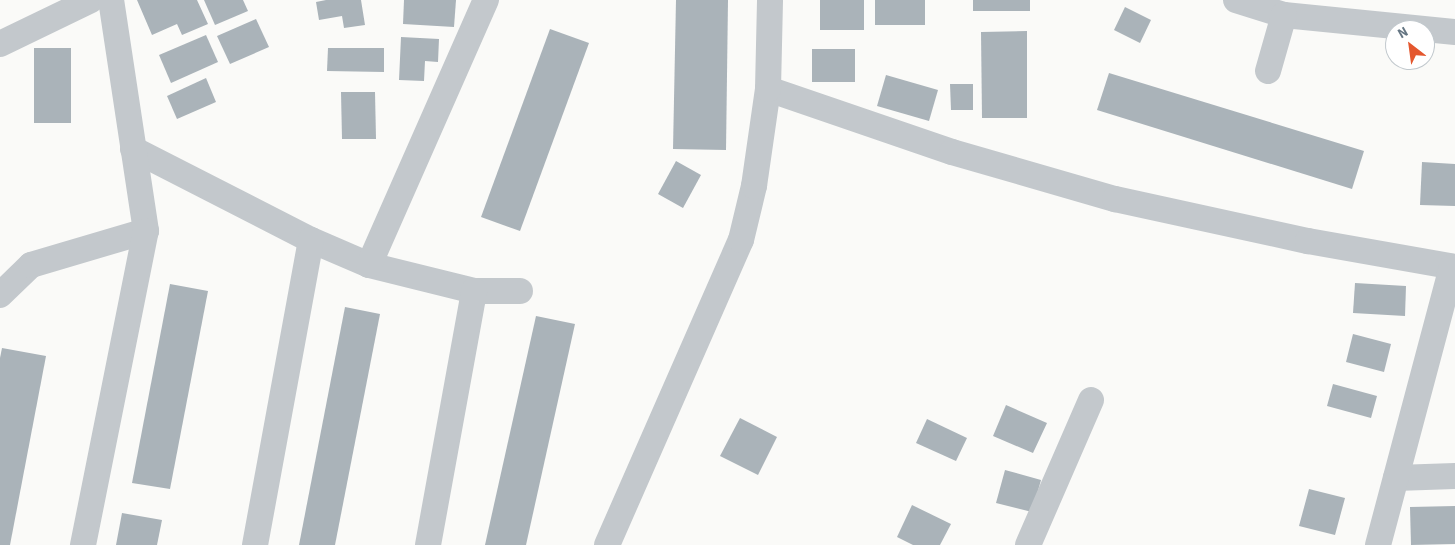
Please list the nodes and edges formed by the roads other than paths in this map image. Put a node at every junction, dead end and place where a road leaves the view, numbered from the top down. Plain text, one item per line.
1 (92, 0) edge
2 (111, 0) edge
3 (486, 0) edge
4 (770, 0) edge
5 (1236, 0) edge
6 (1350, 11) edge
7 (1284, 15) junction
8 (1455, 32) edge
9 (0, 44) edge
10 (1268, 71) dead end
11 (768, 89) junction
12 (133, 149) junction
13 (146, 231) junction
14 (311, 240) junction
15 (369, 265) junction
16 (1454, 267) edge
17 (474, 291) junction
18 (520, 291) dead end
19 (0, 294) edge
20 (1092, 400) dead end
21 (1455, 476) edge
22 (1396, 478) junction
23 (82, 545) edge
24 (255, 545) edge
25 (428, 545) edge
26 (607, 545) edge
27 (1028, 545) edge
28 (1378, 545) edge

1 - 9 street
2 - 12 street
3 - 15 street
4 - 11 street
5 - 7 street
6 - 7 street
6 - 8 street
7 - 10 street
11 - 16 street
11 - 26 street
12 - 13 street
12 - 14 street
13 - 19 street
13 - 23 street
14 - 15 street
14 - 24 street
15 - 17 street
16 - 22 street
17 - 18 street
17 - 25 street
20 - 27 street
21 - 22 street
22 - 28 street

